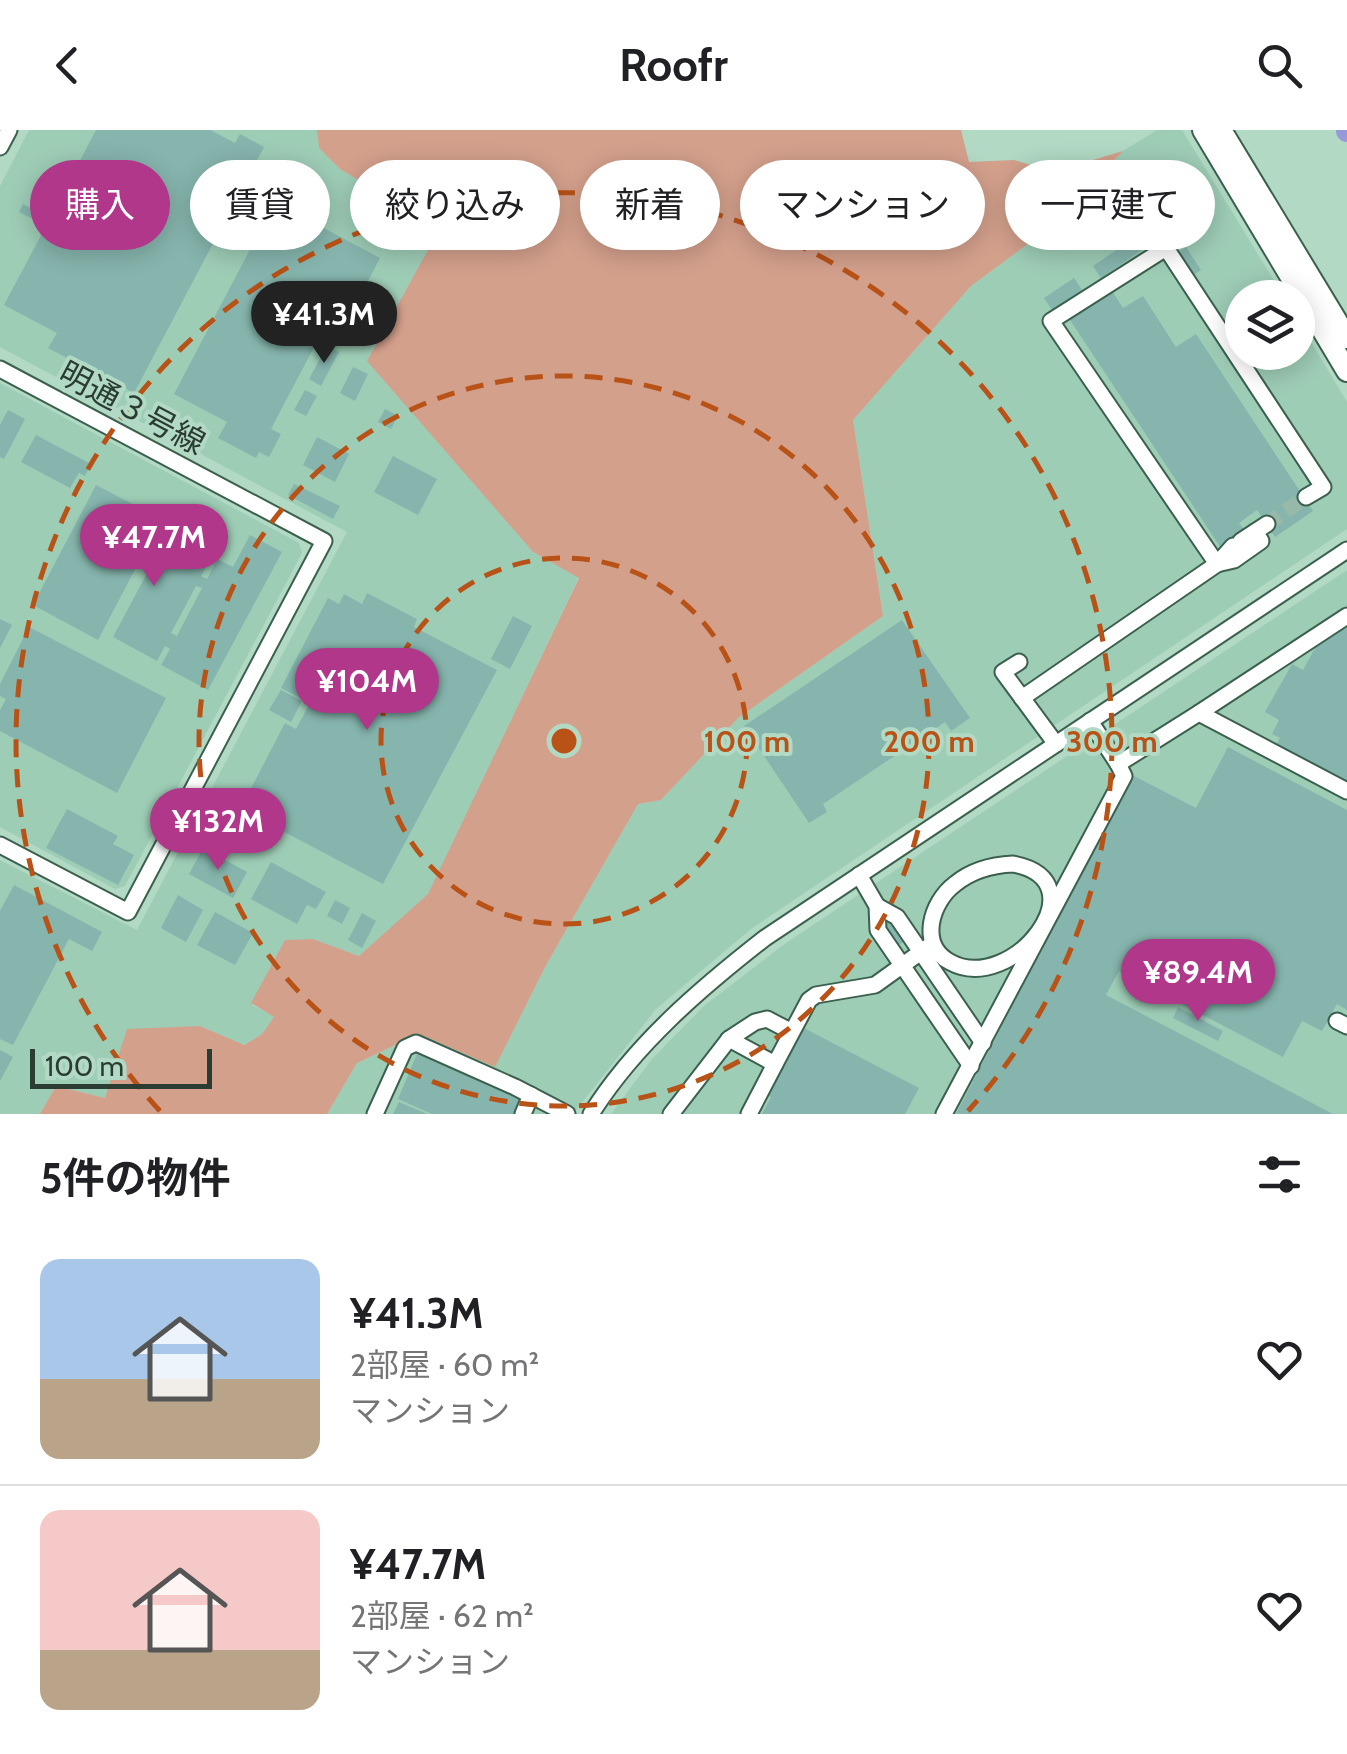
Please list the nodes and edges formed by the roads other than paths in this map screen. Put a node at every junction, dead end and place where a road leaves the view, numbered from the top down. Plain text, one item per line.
1 (9, 130) edge
2 (1203, 130) edge
3 (1221, 130) edge
4 (0, 147) edge
5 (1347, 338) edge
6 (0, 369) edge
7 (1347, 371) edge
8 (1306, 497) dead end
9 (1347, 550) edge
10 (1217, 564) junction
11 (1347, 616) edge
12 (1019, 662) dead end
13 (1022, 698) junction
14 (1199, 713) junction
15 (1090, 721) junction
16 (1056, 744) junction
17 (1118, 764) junction
18 (1347, 791) edge
19 (0, 845) edge
20 (859, 874) junction
21 (877, 906) junction
22 (1044, 925) junction
23 (926, 948) junction
24 (902, 965) junction
25 (792, 1032) junction
26 (729, 1040) junction
27 (983, 1043) junction
28 (775, 1064) junction
29 (971, 1066) junction
30 (531, 1095) junction
31 (376, 1114) edge
32 (523, 1114) edge
33 (567, 1114) edge
34 (591, 1114) edge
35 (670, 1114) edge
36 (749, 1114) edge
37 (944, 1114) edge

1 - 4 street
2 - 7 main road
3 - 5 main road
6 - 19 street, 明通３号線
8 - 10 street
9 - 15 street
10 - 10 street
10 - 13 street
11 - 14 street
12 - 13 street
13 - 16 street
14 - 17 street
14 - 18 street
15 - 16 street
15 - 17 street
16 - 20 street
17 - 22 street
20 - 21 street
20 - 34 street
21 - 23 street
21 - 24 street
22 - 23 street
22 - 23 street
22 - 27 street
23 - 24 street
23 - 27 street
24 - 25 street
24 - 29 street
25 - 26 street
25 - 28 street
26 - 28 street
26 - 35 street
27 - 29 street
28 - 36 street
29 - 37 street
30 - 31 street
30 - 32 street
30 - 33 street

